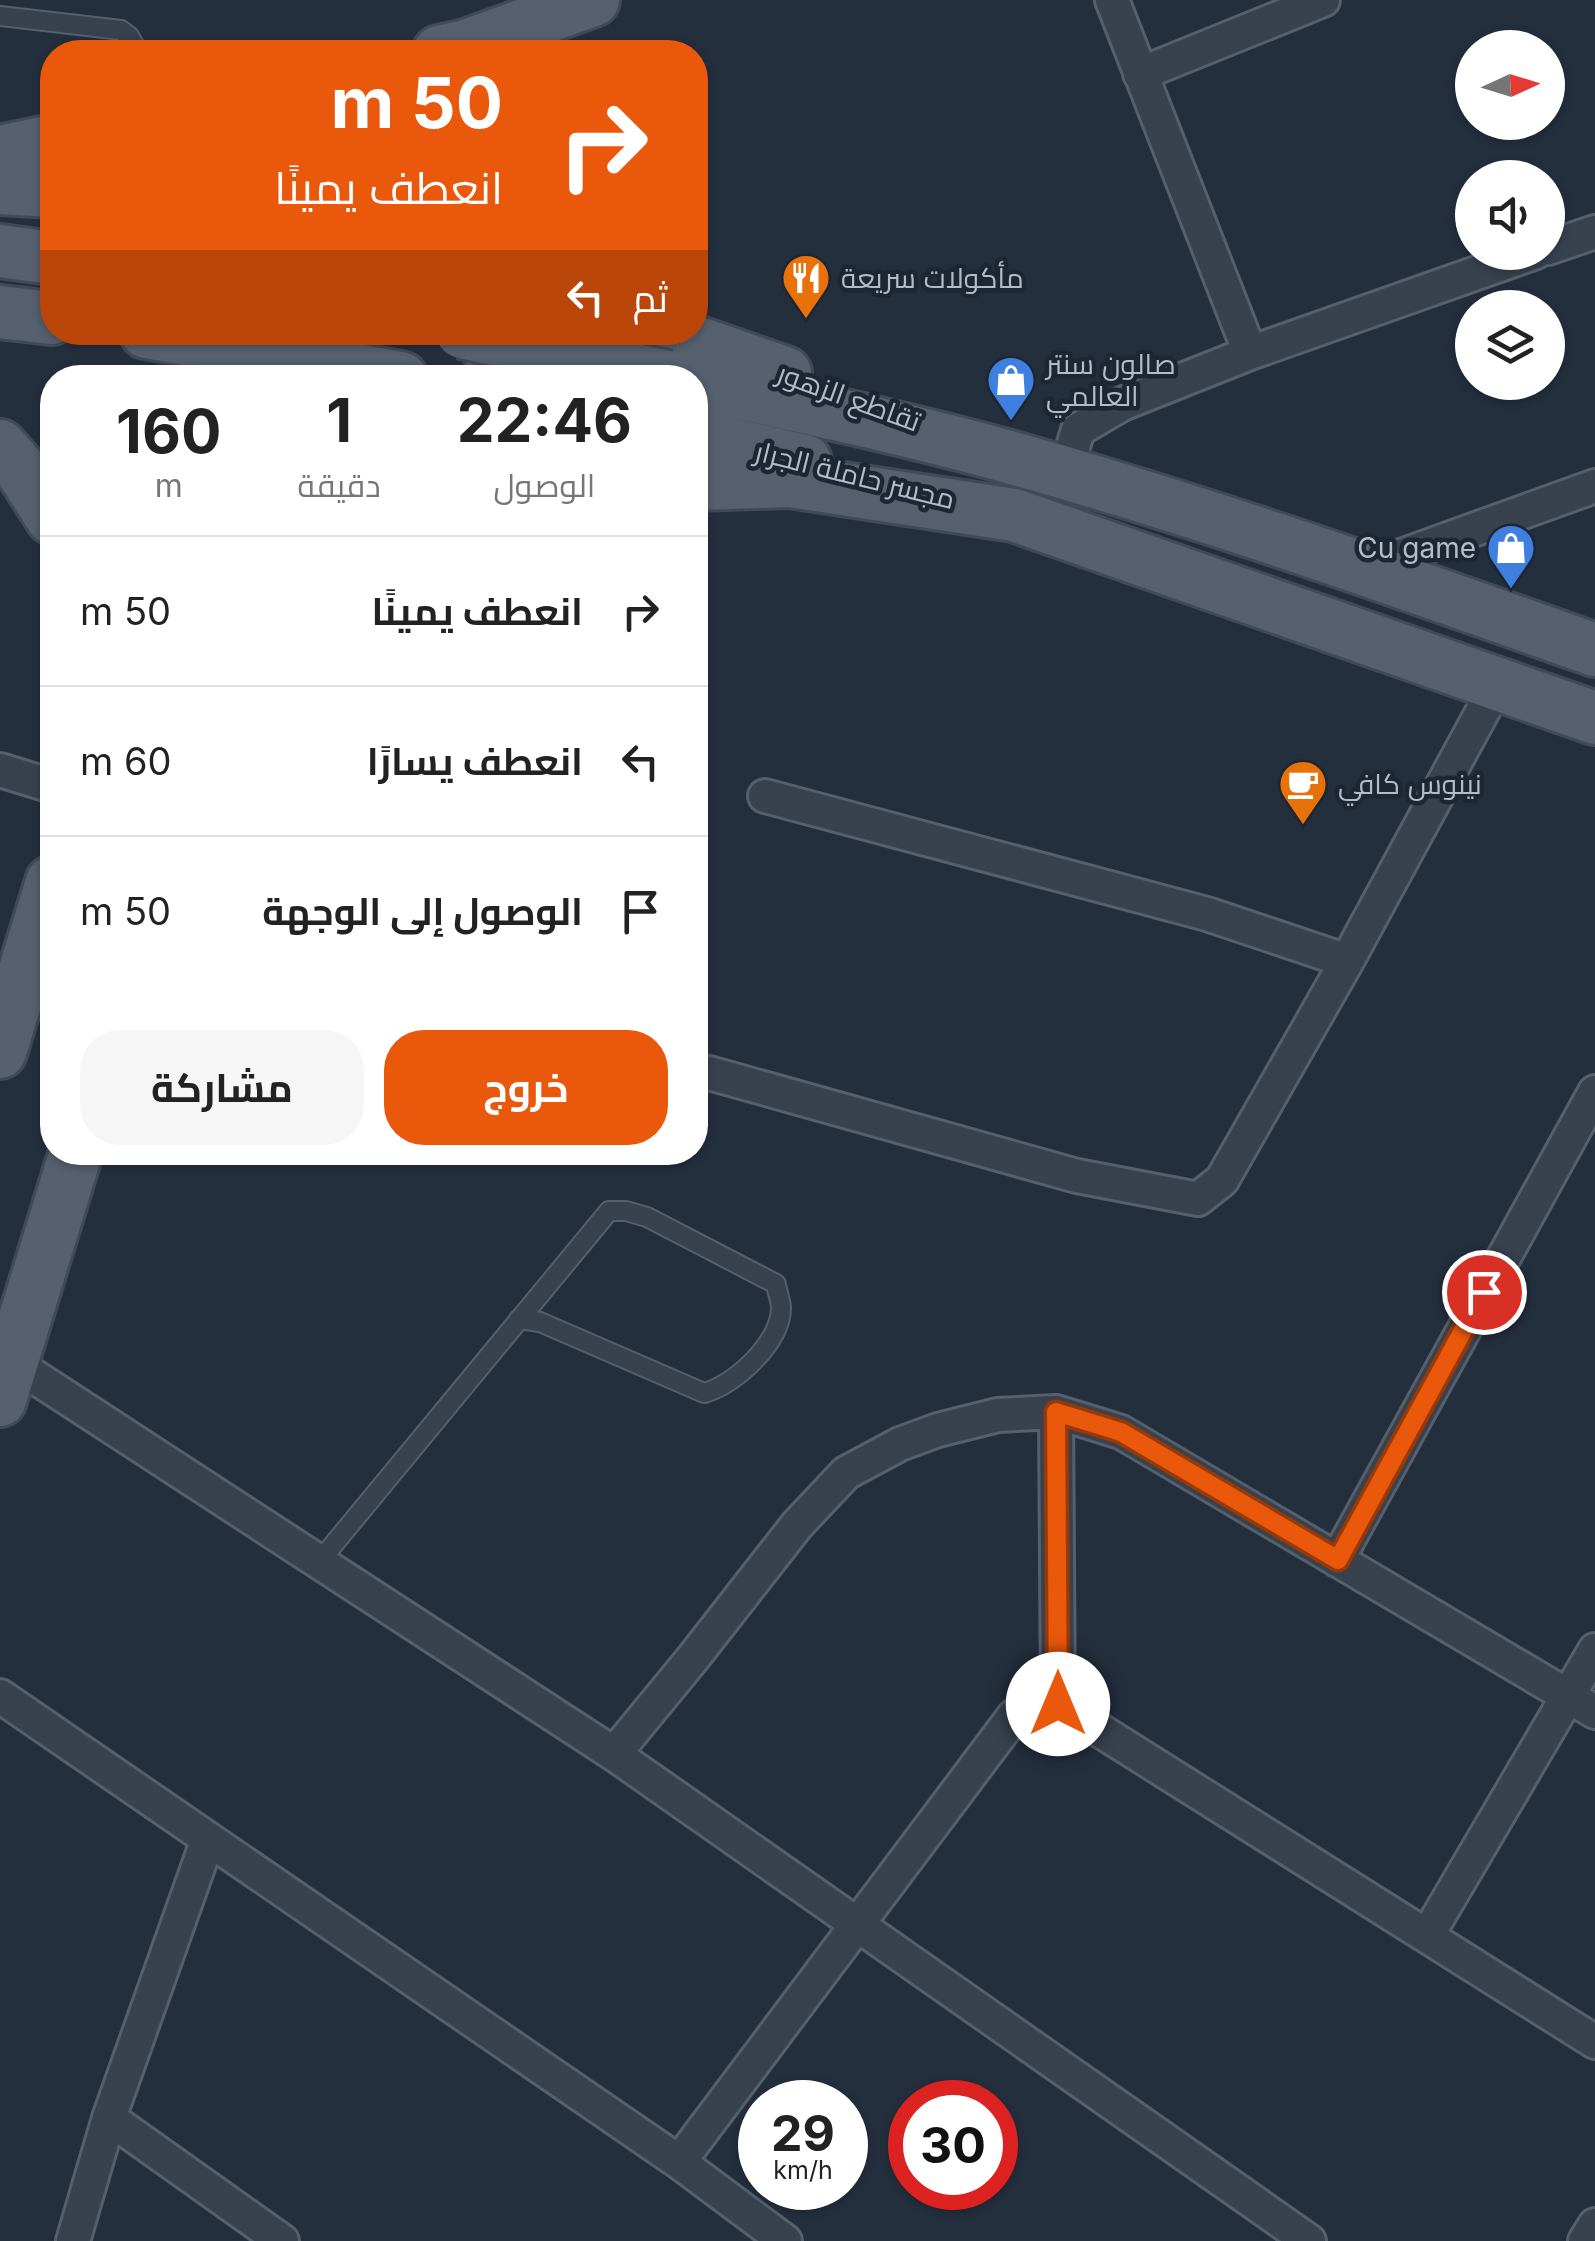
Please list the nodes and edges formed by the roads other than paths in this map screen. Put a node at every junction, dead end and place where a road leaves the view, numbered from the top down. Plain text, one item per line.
1 (593, 0) edge
2 (1112, 0) edge
3 (1323, 0) edge
4 (0, 16) edge
5 (131, 40) edge
6 (482, 40) edge
7 (1140, 74) junction
8 (40, 144) edge
9 (0, 152) edge
10 (0, 188) edge
11 (40, 191) edge
12 (1595, 232) edge
13 (1565, 242) edge
14 (0, 251) edge
15 (40, 256) edge
16 (1485, 270) edge
17 (0, 312) edge
18 (40, 317) edge
19 (218, 345) edge
20 (522, 345) edge
21 (705, 345) edge
22 (1250, 353) junction
23 (330, 365) edge
24 (615, 365) edge
25 (708, 386) edge
26 (708, 439) edge
27 (0, 446) edge
28 (1048, 468) junction
29 (708, 484) edge
30 (1595, 486) edge
31 (40, 499) edge
32 (1014, 515) junction
33 (1365, 569) junction
34 (1595, 650) edge
35 (1498, 683) junction
36 (1595, 718) edge
37 (0, 770) edge
38 (40, 782) edge
39 (766, 796) dead end
40 (40, 921) edge
41 (1347, 961) junction
42 (0, 1052) edge
43 (708, 1073) dead end
44 (1595, 1092) edge
45 (72, 1165) edge
46 (519, 1319) junction
47 (6, 1381) edge
48 (1056, 1412) junction
49 (1338, 1560) junction
50 (319, 1562) junction
51 (1595, 1650) edge
52 (0, 1696) edge
53 (1058, 1704) junction
54 (1582, 1704) edge
55 (614, 1754) junction
56 (208, 1839) junction
57 (857, 1924) junction
58 (1427, 1936) junction
59 (1595, 2042) edge
60 (109, 2118) junction
61 (680, 2162) junction
62 (1595, 2225) edge
63 (72, 2241) edge
64 (282, 2241) edge
65 (785, 2241) edge
66 (1308, 2241) edge
67 (1585, 2241) edge

1 - 6 main road
2 - 7 street
3 - 7 street
4 - 5 lane
7 - 22 street
8 - 9 main road
10 - 11 main road
12 - 13 street
14 - 15 main road
16 - 22 street
17 - 18 main road
19 - 23 main road
20 - 24 main road, bridge
21 - 28 main road, تقاطع الزهور
22 - 28 street
25 - 28 main road, مجسر حاملة الجرار
26 - 32 main road, مجسر حاملة الجرار
27 - 31 main road
28 - 33 main road
29 - 32 main road
30 - 33 street
32 - 35 main road
33 - 34 main road
35 - 36 main road
35 - 41 street
37 - 38 street
39 - 41 street
40 - 42 main road
41 - 43 street
44 - 49 street
45 - 47 main road
46 - 46 lane
46 - 50 lane
47 - 50 street
48 - 49 street
48 - 53 street
48 - 55 street
49 - 54 street
50 - 55 street
51 - 54 street
52 - 56 street
53 - 57 street
53 - 58 street
54 - 58 street
55 - 57 street
56 - 60 street
56 - 61 street
57 - 61 street
57 - 66 street
58 - 59 street
60 - 63 street
60 - 64 street
61 - 65 street
62 - 67 street

